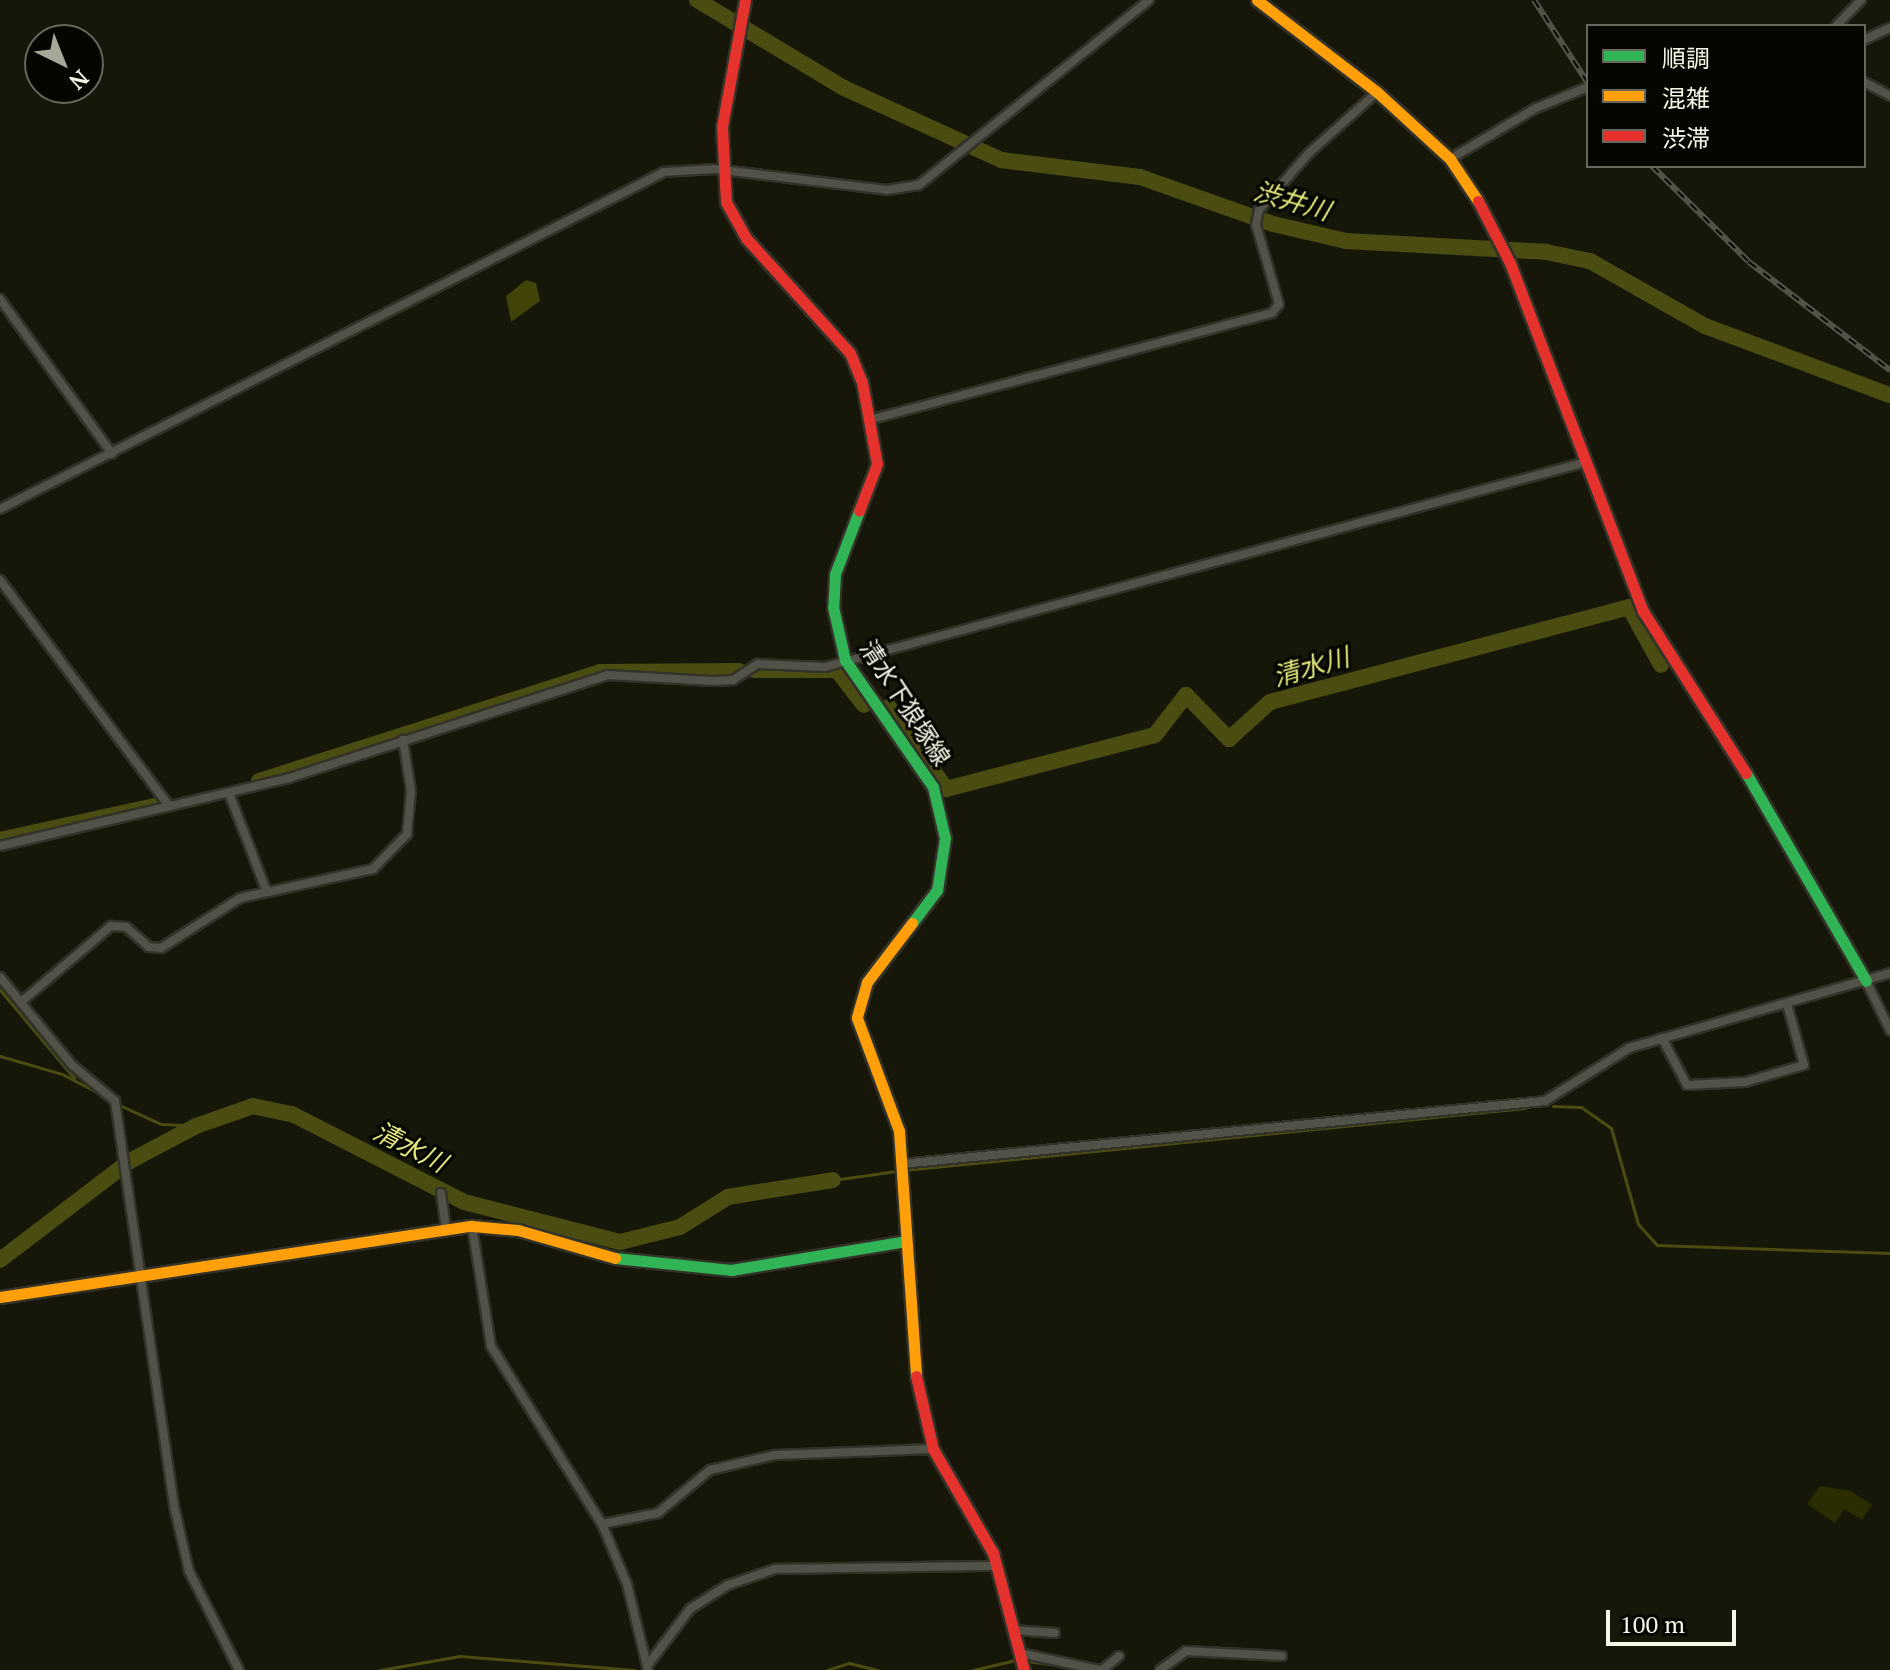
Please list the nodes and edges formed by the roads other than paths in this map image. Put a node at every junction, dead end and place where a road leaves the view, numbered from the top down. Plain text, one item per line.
1 (745, 0) edge
2 (1149, 0) edge
3 (1257, 0) edge
4 (1861, 0) edge
5 (1838, 24) edge
6 (1890, 28) edge
7 (1866, 39) edge
8 (1866, 83) edge
9 (1586, 88) edge
10 (1377, 92) junction
11 (1890, 96) edge
12 (1450, 159) junction
13 (722, 169) junction
14 (0, 299) edge
15 (869, 420) junction
16 (112, 454) junction
17 (1582, 463) junction
18 (0, 509) edge
19 (0, 580) edge
20 (845, 660) junction
21 (403, 740) junction
22 (229, 793) junction
23 (169, 806) junction
24 (0, 846) edge
25 (266, 890) junction
26 (1890, 973) edge
27 (0, 977) edge
28 (1866, 981) junction
29 (21, 1002) junction
30 (1787, 1004) junction
31 (1890, 1030) edge
32 (1662, 1038) junction
33 (902, 1168) junction
34 (441, 1193) dead end
35 (472, 1226) junction
36 (446, 1229) junction
37 (906, 1241) junction
38 (138, 1275) junction
39 (0, 1297) edge
40 (933, 1449) junction
41 (602, 1524) junction
42 (996, 1566) junction
43 (1014, 1630) junction
44 (1055, 1633) dead end
45 (1119, 1656) dead end
46 (1282, 1656) dead end
47 (1022, 1661) edge
48 (647, 1668) edge
49 (1162, 1668) edge
50 (239, 1670) edge
51 (1100, 1670) edge
52 (1173, 1670) edge

1 - 13 street, 清水下狼塚線
2 - 13 street
3 - 10 street
4 - 5 street
6 - 7 street
8 - 11 street
9 - 12 street
10 - 12 street
10 - 15 street
12 - 17 street
13 - 15 street, 清水下狼塚線
13 - 16 street
14 - 16 street
15 - 20 street, 清水下狼塚線
16 - 18 street
17 - 20 street
17 - 28 street
19 - 23 street
20 - 21 street
20 - 33 street, 清水下狼塚線
21 - 22 street
21 - 25 street
22 - 23 street
22 - 25 street
23 - 24 street
25 - 29 street
26 - 28 street
27 - 29 street
28 - 30 street
28 - 31 street
29 - 38 street
30 - 32 street
30 - 32 street
32 - 33 street
33 - 37 street, 清水下狼塚線
34 - 36 street
35 - 36 street
35 - 37 street
35 - 41 street
36 - 38 street
37 - 40 street, 清水下狼塚線
38 - 39 street
38 - 50 street
40 - 41 street
40 - 42 street, 清水下狼塚線
41 - 48 street
42 - 43 street, 清水下狼塚線
42 - 48 street
43 - 44 street
43 - 47 street, 清水下狼塚線
45 - 51 street
46 - 49 street
47 - 51 street
49 - 52 street

